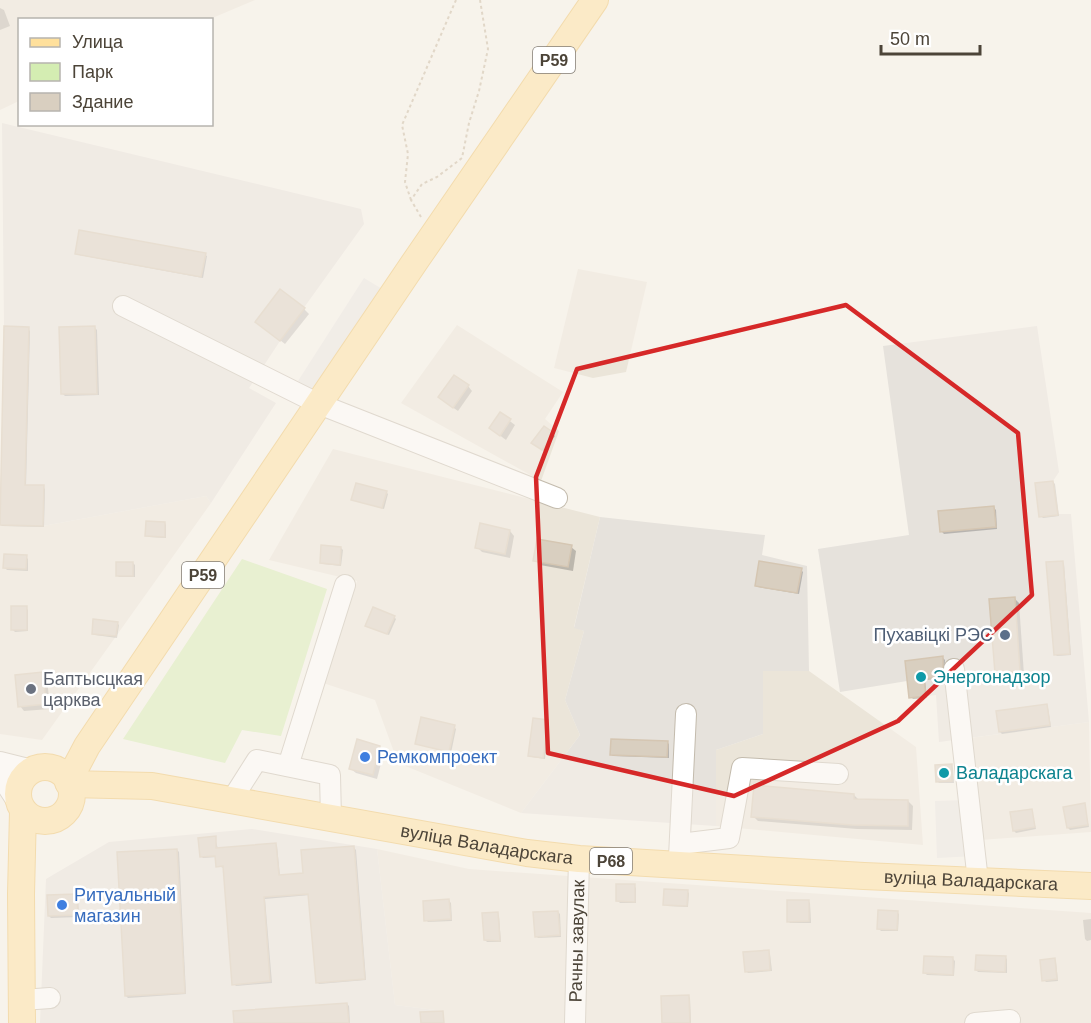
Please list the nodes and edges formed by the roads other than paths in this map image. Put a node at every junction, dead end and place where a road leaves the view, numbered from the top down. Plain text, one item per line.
1 (596, 0) edge
2 (123, 306) dead end
3 (319, 404) junction
4 (556, 498) dead end
5 (345, 585) dead end
6 (954, 669) dead end
7 (686, 714) dead end
8 (0, 762) edge
9 (288, 766) junction
10 (838, 774) dead end
11 (0, 775) edge
12 (57, 788) junction
13 (231, 801) junction
14 (22, 808) junction
15 (331, 819) junction
16 (680, 854) junction
17 (579, 859) junction
18 (21, 867) junction
19 (978, 881) junction
20 (1091, 885) edge
21 (50, 998) dead end
22 (22, 1012) edge
23 (1010, 1020) dead end
24 (575, 1023) edge
25 (975, 1023) edge

1 - 3 main road, Р59
2 - 3 street
3 - 4 street
3 - 12 main road, Р59
5 - 9 street
6 - 19 street
7 - 16 street
8 - 12 street
9 - 13 street
9 - 15 street
10 - 16 street
11 - 14 street
12 - 13 main road, вуліца Валадарскага / Р68
12 - 14 main road
12 - 14 main road, Р68
12 - 18 main road, Р68
13 - 15 main road, вуліца Валадарскага / Р68
14 - 18 main road, Р68
15 - 17 main road, вуліца Валадарскага / Р68
16 - 17 main road, вуліца Валадарскага / Р68
16 - 19 main road, вуліца Валадарскага / Р68
17 - 24 street, Рачны завулак
18 - 22 main road, Р68
19 - 20 main road, вуліца Валадарскага / Р68
21 - 22 street
23 - 25 street

